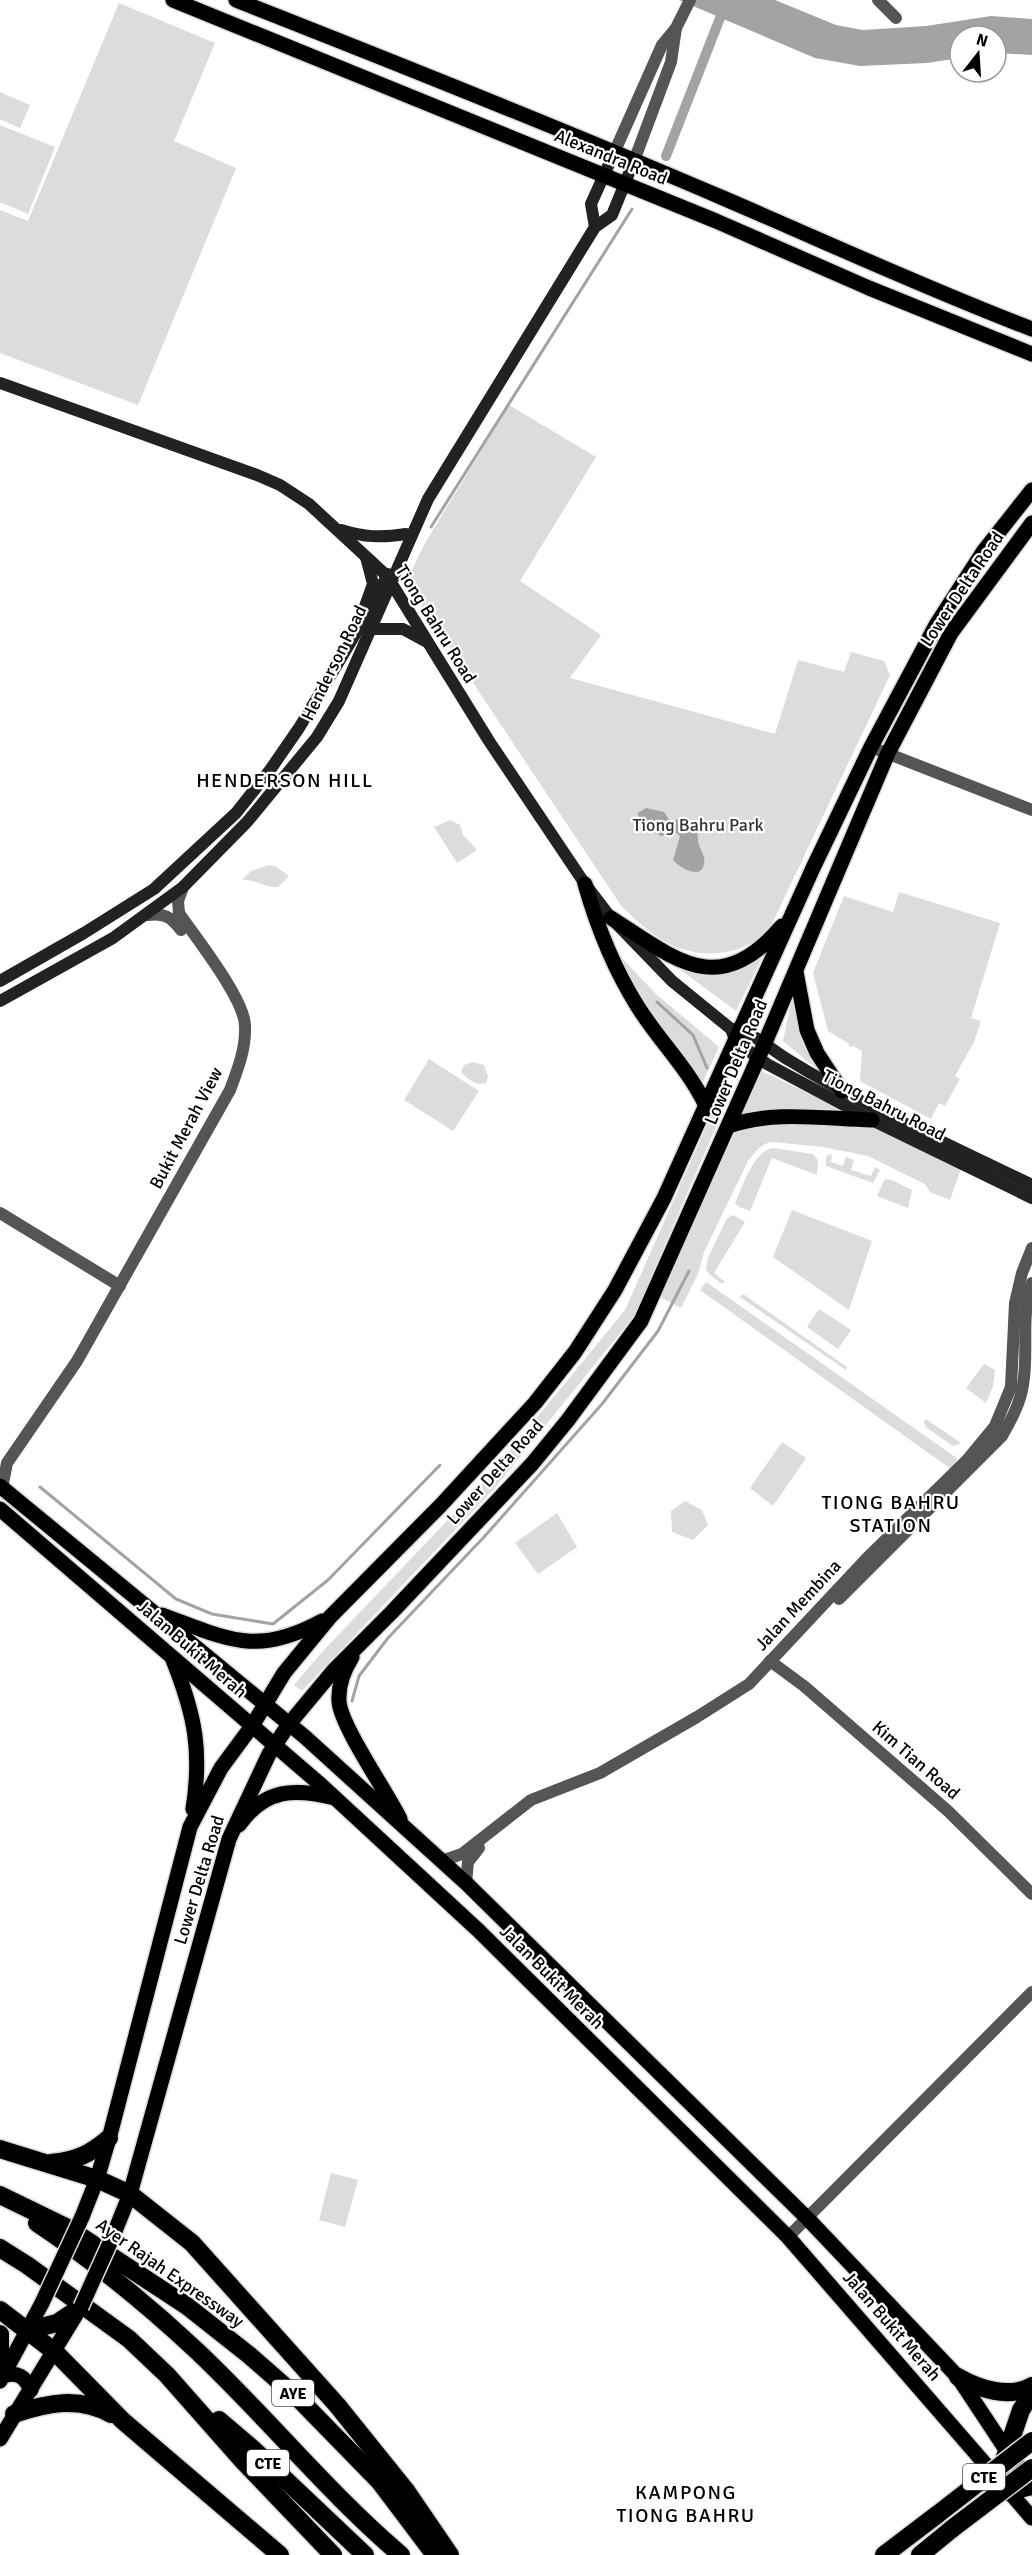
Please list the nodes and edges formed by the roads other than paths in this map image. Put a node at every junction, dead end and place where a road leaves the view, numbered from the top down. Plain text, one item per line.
1 (173, 0) edge
2 (236, 0) edge
3 (879, 0) edge
4 (688, 6) edge
5 (896, 18) dead end
6 (676, 28) junction
7 (614, 153) junction
8 (634, 161) junction
9 (603, 176) junction
10 (625, 185) junction
11 (595, 227) junction
12 (1032, 329) edge
13 (1032, 354) edge
14 (0, 383) edge
15 (1032, 490) edge
16 (418, 518) junction
17 (1032, 523) edge
18 (337, 528) junction
19 (406, 534) junction
20 (365, 556) junction
21 (389, 580) junction
22 (370, 629) junction
23 (430, 645) junction
24 (342, 657) junction
25 (871, 747) junction
26 (888, 753) junction
27 (1032, 810) edge
28 (585, 884) junction
29 (183, 887) junction
30 (793, 913) junction
31 (148, 915) junction
32 (611, 918) junction
33 (796, 972) junction
34 (0, 981) edge
35 (0, 1001) edge
36 (736, 1033) junction
37 (762, 1052) junction
38 (842, 1091) junction
39 (706, 1106) junction
40 (872, 1120) junction
41 (729, 1126) junction
42 (1032, 1185) edge
43 (1032, 1198) edge
44 (0, 1213) edge
45 (0, 1218) edge
46 (1032, 1248) edge
47 (1032, 1283) edge
48 (115, 1287) junction
49 (978, 1455) junction
50 (0, 1457) edge
51 (1, 1487) edge
52 (0, 1509) edge
53 (156, 1613) junction
54 (330, 1617) junction
55 (358, 1647) junction
56 (171, 1657) junction
57 (773, 1663) junction
58 (265, 1705) junction
59 (289, 1724) junction
60 (252, 1726) junction
61 (275, 1744) junction
62 (334, 1798) junction
63 (403, 1826) junction
64 (190, 1827) junction
65 (229, 1839) junction
66 (441, 1861) junction
67 (466, 1883) junction
68 (1032, 1894) edge
69 (1032, 1992) edge
70 (110, 2134) junction
71 (0, 2149) edge
72 (46, 2163) junction
73 (97, 2179) junction
74 (130, 2194) junction
75 (7, 2198) edge
76 (808, 2219) junction
77 (788, 2237) junction
78 (0, 2248) edge
79 (0, 2310) edge
80 (75, 2314) junction
81 (28, 2330) junction
82 (0, 2334) edge
83 (55, 2352) junction
84 (1, 2374) edge
85 (167, 2375) junction
86 (958, 2377) junction
87 (1032, 2386) edge
88 (31, 2390) junction
89 (1032, 2393) edge
90 (14, 2414) junction
91 (123, 2421) junction
92 (0, 2439) edge
93 (1032, 2441) edge
94 (1007, 2451) junction
95 (1032, 2468) edge
96 (1002, 2485) junction
97 (1032, 2485) edge
98 (1032, 2518) edge
99 (280, 2555) edge
100 (333, 2555) edge
101 (365, 2555) edge
102 (400, 2555) edge
103 (435, 2555) edge
104 (450, 2555) edge
105 (884, 2555) edge
106 (920, 2555) edge

1 - 9 main road, Alexandra Road
2 - 7 main road, Alexandra Road
3 - 5 street
4 - 6 street
6 - 7 street
6 - 8 street
7 - 8 main road, Alexandra Road
7 - 9 main road
8 - 10 main road, Henderson Road
8 - 12 main road, Alexandra Road
9 - 10 main road, Alexandra Road
9 - 11 main road
10 - 11 main road, Henderson Road
10 - 13 main road, Alexandra Road
11 - 16 main road, Henderson Road
14 - 18 main road, Tiong Bahru Road
15 - 25 main road, Lower Delta Road
16 - 19 main road, Henderson Road
16 - 21 main road, Henderson Road
17 - 26 main road, Lower Delta Road
18 - 19 main road
18 - 20 main road, Tiong Bahru Road
19 - 21 main road, Henderson Road
20 - 21 main road, Tiong Bahru Road
20 - 24 main road
21 - 22 main road, Henderson Road
21 - 23 main road, Tiong Bahru Road
21 - 24 main road, Henderson Road
22 - 23 main road
22 - 29 main road, Henderson Road
23 - 28 main road, Tiong Bahru Road
24 - 34 main road, Henderson Road
25 - 26 street
25 - 30 main road, Lower Delta Road
26 - 27 street
26 - 33 main road, Lower Delta Road
28 - 32 main road, Tiong Bahru Road
28 - 39 main road
29 - 31 main road, Henderson Road
29 - 48 street, Bukit Merah View
30 - 32 main road
30 - 36 main road, Lower Delta Road
31 - 35 main road, Henderson Road
31 - 48 street, Bukit Merah View
32 - 36 main road, Tiong Bahru Road
33 - 37 main road, Lower Delta Road
33 - 38 main road
36 - 37 main road, Tiong Bahru Road
36 - 39 main road, Lower Delta Road
37 - 38 main road, Tiong Bahru Road
37 - 40 main road, Tiong Bahru Road
37 - 41 main road, Lower Delta Road
38 - 42 main road, Tiong Bahru Road
39 - 54 main road, Lower Delta Road
40 - 41 main road
40 - 43 main road, Tiong Bahru Road
41 - 55 main road, Lower Delta Road
44 - 48 street
45 - 48 street
46 - 49 street, Jalan Membina
47 - 49 street, Jalan Membina
48 - 50 street, Bukit Merah View
48 - 51 street, Bukit Merah View
49 - 57 street, Jalan Membina
51 - 53 main road, Jalan Bukit Merah
52 - 56 main road, Jalan Bukit Merah
53 - 54 main road
53 - 58 main road, Jalan Bukit Merah
54 - 58 main road, Lower Delta Road
55 - 59 main road, Lower Delta Road
55 - 63 main road
56 - 60 main road, Jalan Bukit Merah
56 - 64 main road
57 - 66 street, Jalan Membina
57 - 67 street, Jalan Membina
57 - 68 street, Kim Tian Road
58 - 59 main road, Jalan Bukit Merah
58 - 60 main road, Lower Delta Road
59 - 61 main road, Lower Delta Road
59 - 63 main road, Jalan Bukit Merah
60 - 61 main road, Jalan Bukit Merah
60 - 64 main road, Lower Delta Road
61 - 62 main road, Jalan Bukit Merah
61 - 65 main road, Lower Delta Road
62 - 65 main road
62 - 77 main road, Jalan Bukit Merah
63 - 66 main road, Jalan Bukit Merah
64 - 70 main road, Lower Delta Road
65 - 74 main road, Lower Delta Road
66 - 67 main road, Jalan Bukit Merah
67 - 76 main road, Jalan Bukit Merah
69 - 76 street
70 - 72 highway
70 - 73 main road, Lower Delta Road
71 - 72 highway
72 - 73 highway
73 - 74 highway
73 - 81 main road, Lower Delta Road, bridge
74 - 80 main road, Lower Delta Road, bridge
74 - 104 highway, AYE
75 - 102 highway, Ayer Rajah Expressway / CTE
75 - 103 highway, Ayer Rajah Expressway / AYE
76 - 77 street
76 - 86 main road, Jalan Bukit Merah
77 - 96 main road, Jalan Bukit Merah
78 - 85 highway
79 - 81 highway
80 - 81 highway
80 - 83 main road, Lower Delta Road
81 - 83 highway
81 - 84 main road, Lower Delta Road
82 - 84 highway
83 - 88 main road, Lower Delta Road
83 - 91 highway
84 - 88 main road
85 - 100 highway
85 - 101 highway, CTE
86 - 87 highway
86 - 94 main road, Jalan Bukit Merah
88 - 90 main road, Lower Delta Road
89 - 94 highway
90 - 91 highway
90 - 92 main road, Lower Delta Road
91 - 99 highway
93 - 105 highway, CTE, bridge
94 - 96 highway
94 - 97 main road, Jalan Bukit Merah
95 - 106 highway, CTE, bridge
96 - 97 highway
96 - 98 main road, Jalan Bukit Merah

